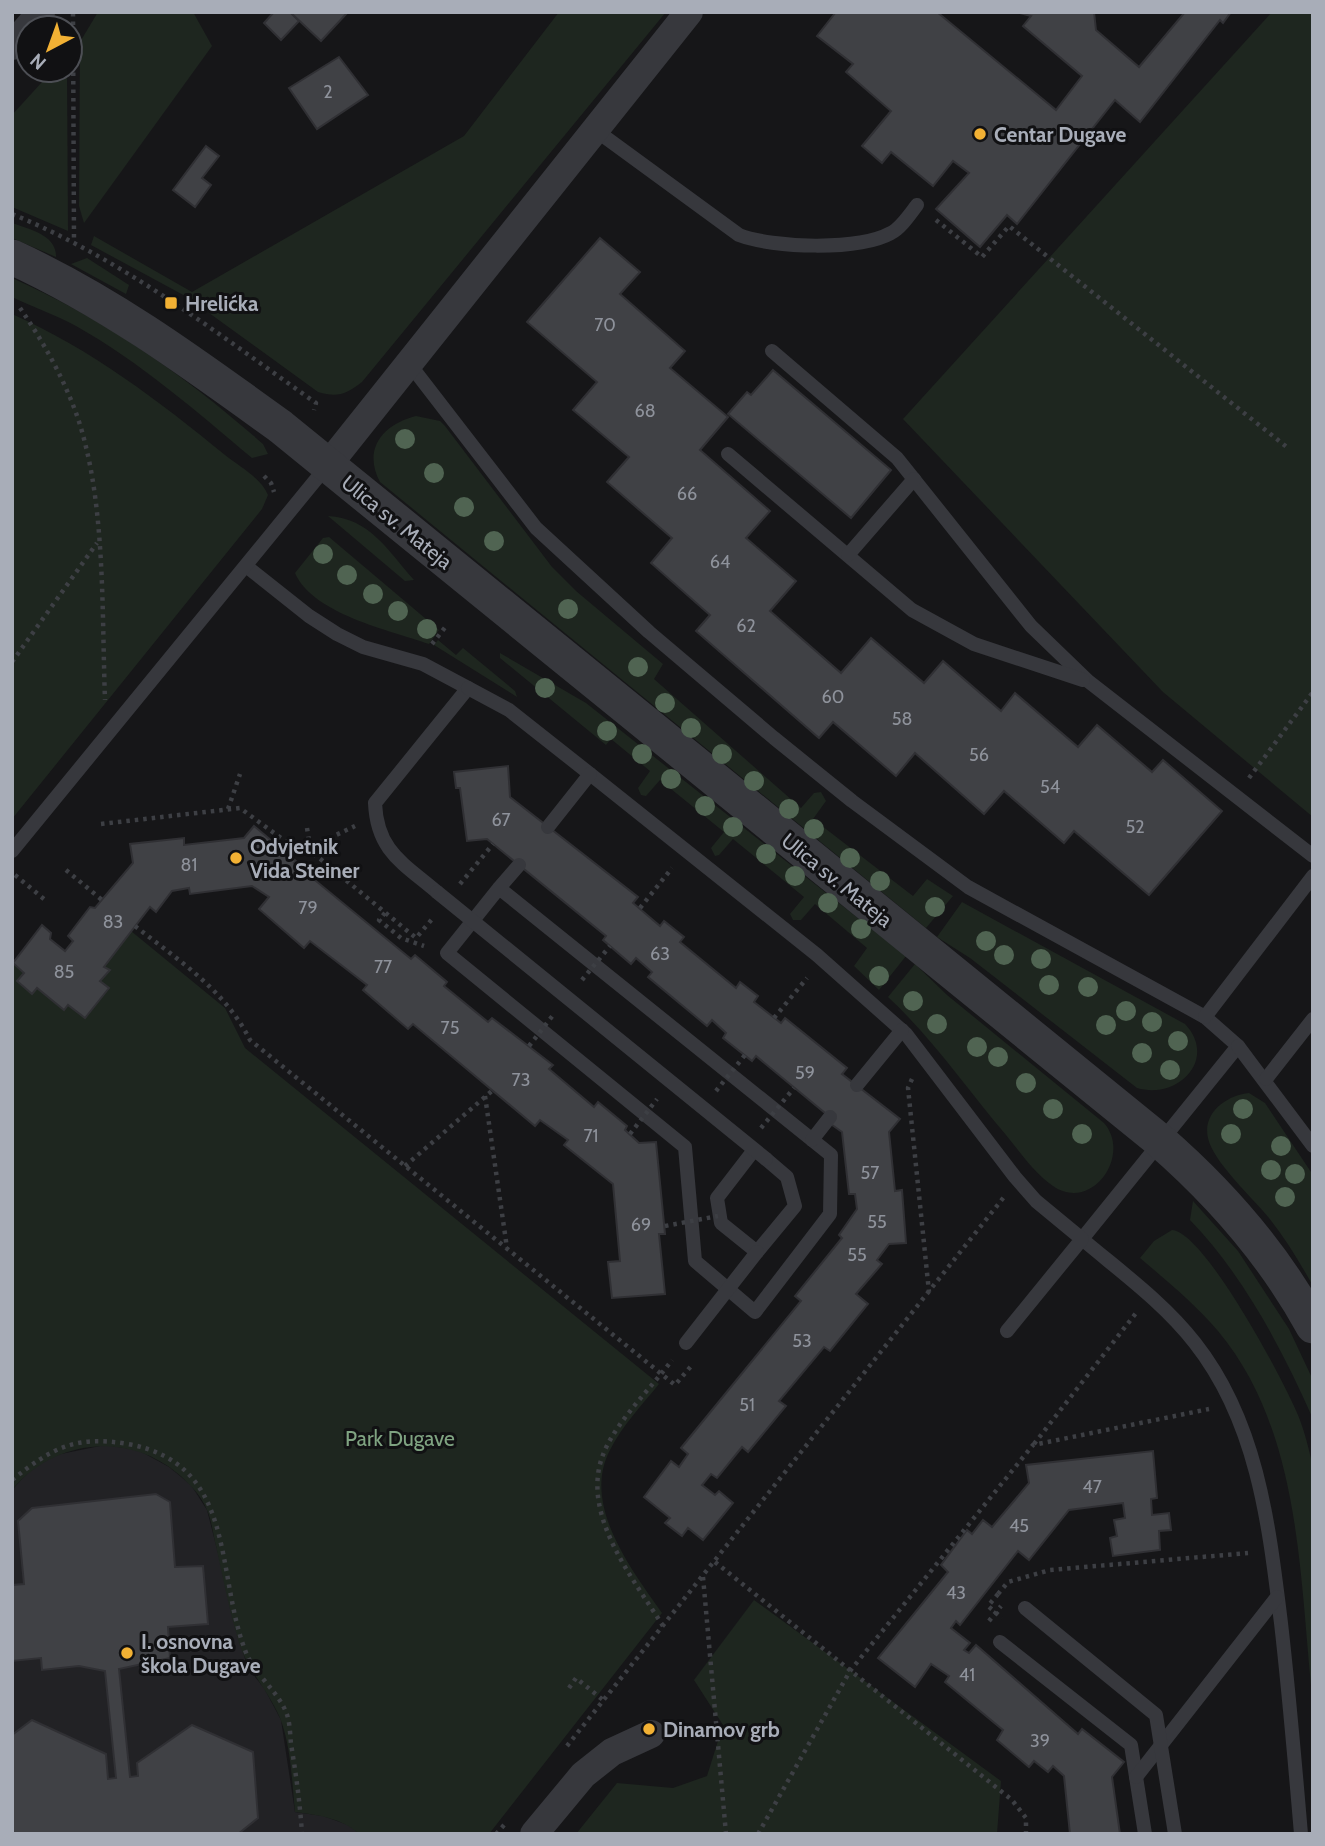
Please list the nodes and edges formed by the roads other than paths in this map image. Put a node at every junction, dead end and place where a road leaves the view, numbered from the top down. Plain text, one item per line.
1 (41, 12) edge
2 (689, 12) edge
3 (12, 46) edge
4 (594, 129) junction
5 (917, 205) road end
6 (12, 257) edge
7 (772, 351) dead end
8 (408, 362) junction
9 (728, 454) dead end
10 (328, 465) junction
11 (914, 479) junction
12 (848, 555) junction
13 (246, 566) junction
14 (1088, 681) junction
15 (468, 688) junction
16 (590, 774) junction
17 (548, 827) dead end
18 (12, 851) edge
19 (1313, 856) edge
20 (519, 865) dead end
21 (1313, 876) edge
22 (499, 888) junction
23 (1205, 1017) junction
24 (1313, 1019) edge
25 (902, 1030) junction
26 (1238, 1046) junction
27 (1266, 1079) junction
28 (857, 1086) dead end
29 (830, 1118) dead end
30 (812, 1140) junction
31 (1159, 1140) junction
32 (1313, 1146) edge
33 (751, 1147) junction
34 (1082, 1240) junction
35 (757, 1252) junction
36 (1313, 1326) edge
37 (1007, 1331) dead end
38 (686, 1343) road end
39 (1278, 1597) junction
40 (1026, 1608) dead end
41 (1000, 1642) dead end
42 (651, 1734) dead end
43 (1136, 1777) junction
44 (534, 1834) edge
45 (1145, 1834) edge
46 (1175, 1834) edge
47 (1301, 1834) edge

1 - 3 street
2 - 4 street, Ulica sv. Mateja
4 - 5 lane
4 - 8 street, Ulica sv. Mateja
6 - 10 street, Ulica sv. Mateja
7 - 11 lane
8 - 10 street, Ulica sv. Mateja
8 - 23 lane
9 - 12 lane
10 - 13 lane
10 - 31 street, Ulica sv. Mateja
11 - 12 lane
11 - 14 lane
12 - 14 lane
13 - 15 lane
13 - 18 lane
14 - 19 lane
15 - 16 lane
15 - 33 lane, bridge
16 - 17 lane
16 - 25 lane
20 - 22 lane
21 - 23 lane
22 - 30 lane
22 - 30 lane
23 - 26 lane
24 - 27 lane
25 - 28 lane
25 - 34 lane
26 - 27 lane
26 - 31 lane
27 - 32 lane
29 - 30 lane
31 - 34 lane
31 - 36 street, Ulica sv. Mateja
33 - 35 lane
33 - 35 lane, bridge
34 - 37 lane
34 - 39 lane
35 - 38 lane, bridge
39 - 43 lane
39 - 47 lane
40 - 46 lane, bridge
41 - 43 lane
42 - 44 street
43 - 45 lane

